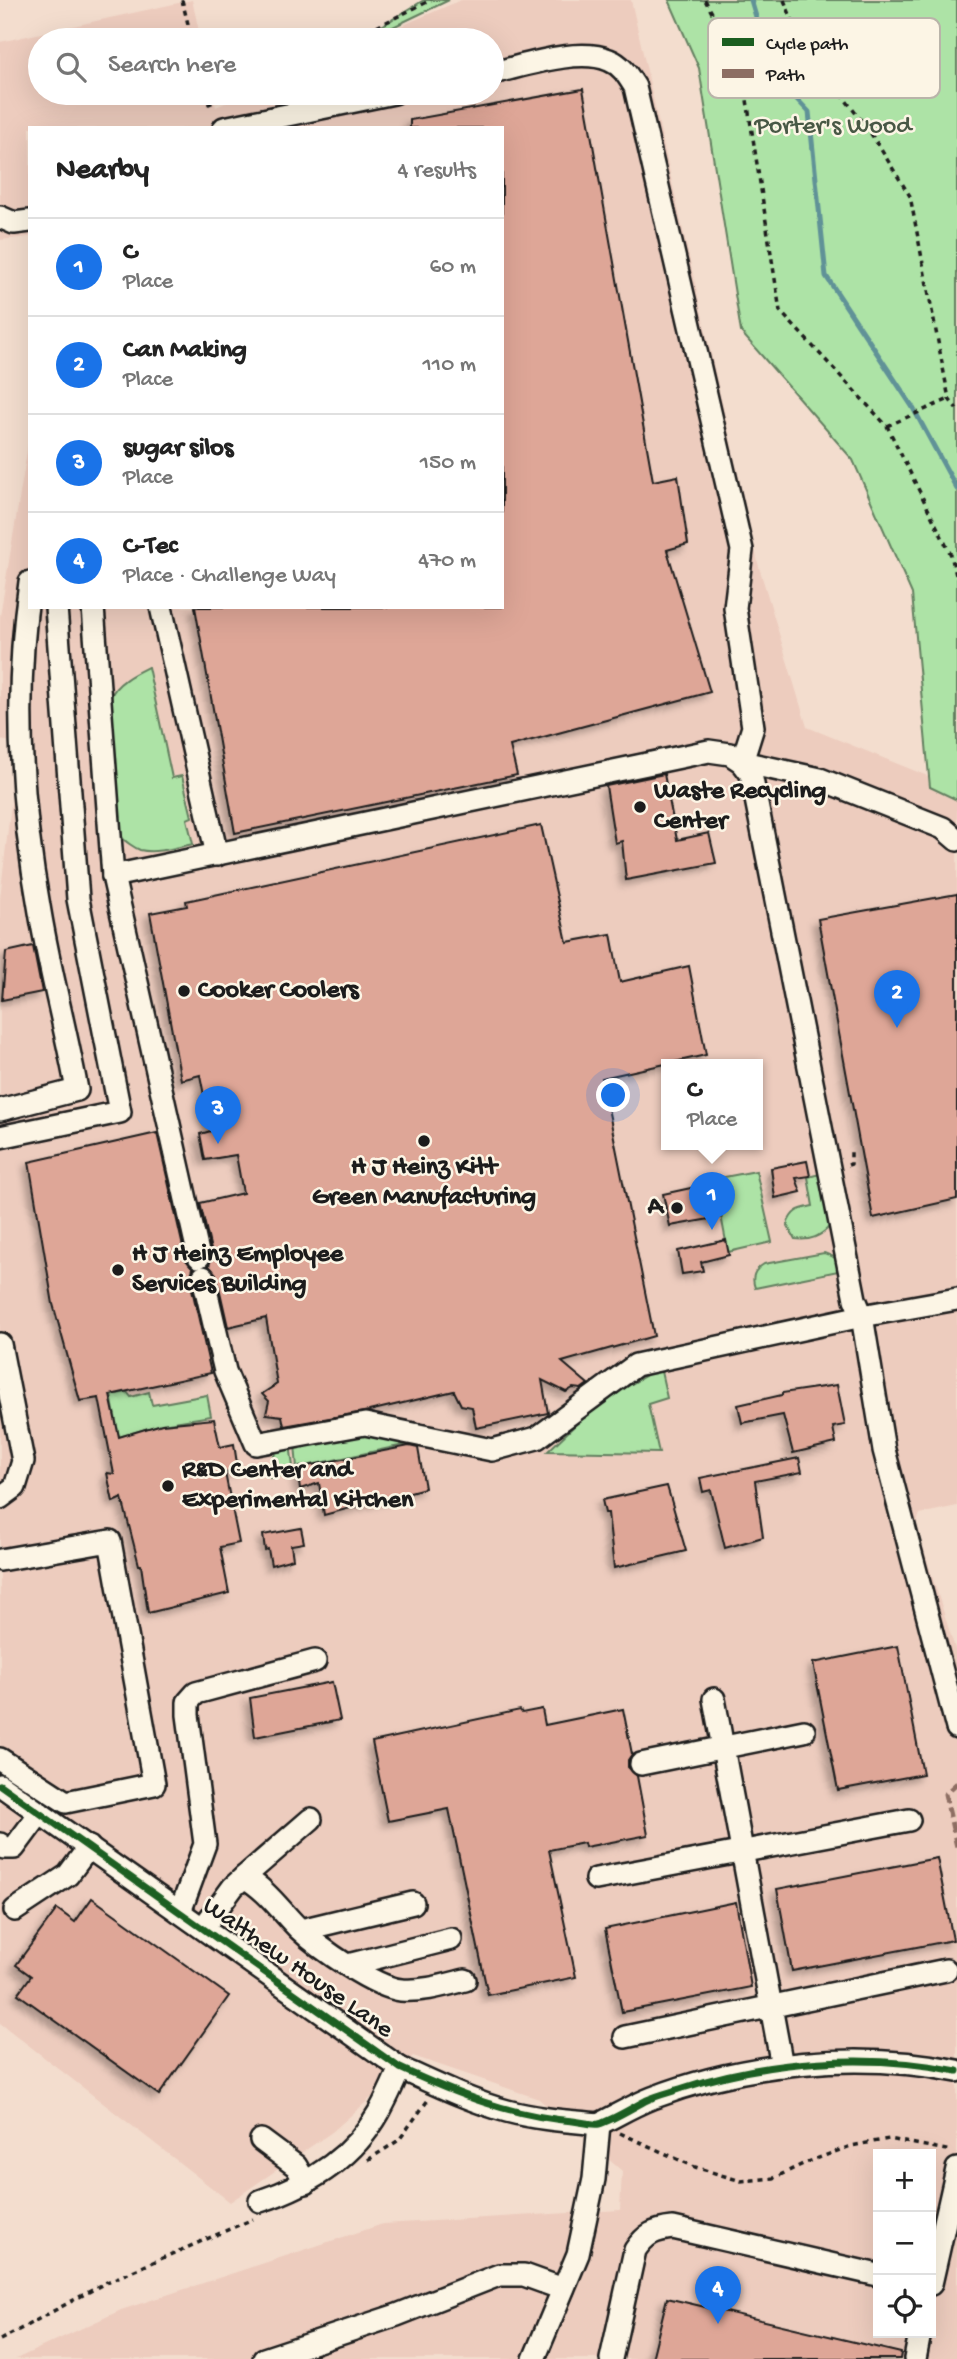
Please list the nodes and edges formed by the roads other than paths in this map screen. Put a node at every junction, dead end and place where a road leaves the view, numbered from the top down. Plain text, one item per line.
1 (504, 71) edge
2 (336, 105) edge
3 (234, 126) edge
4 (0, 218) edge
5 (28, 221) edge
6 (28, 605) edge
7 (56, 609) edge
8 (93, 609) edge
9 (161, 609) edge
10 (742, 762) junction
11 (957, 840) edge
12 (217, 855) junction
13 (113, 876) junction
14 (0, 1110) edge
15 (0, 1137) edge
16 (957, 1299) edge
17 (862, 1316) junction
18 (0, 1344) edge
19 (0, 1498) edge
20 (0, 1560) edge
21 (315, 1661) dead end
22 (714, 1699) dead end
23 (957, 1728) edge
24 (804, 1731) dead end
25 (723, 1748) junction
26 (0, 1759) edge
27 (641, 1764) dead end
28 (0, 1785) edge
29 (40, 1813) junction
30 (311, 1819) dead end
31 (909, 1820) dead end
32 (0, 1844) edge
33 (89, 1847) junction
34 (743, 1851) junction
35 (244, 1877) junction
36 (596, 1879) dead end
37 (413, 1903) dead end
38 (15, 1910) dead end
39 (180, 1912) junction
40 (203, 1928) junction
41 (301, 1930) junction
42 (450, 1939) dead end
43 (348, 1965) junction
44 (946, 1970) dead end
45 (465, 1980) dead end
46 (772, 2006) junction
47 (625, 2038) dead end
48 (782, 2066) junction
49 (401, 2068) junction
50 (957, 2071) edge
51 (599, 2124) junction
52 (261, 2140) dead end
53 (957, 2169) edge
54 (306, 2183) junction
55 (952, 2208) edge
56 (259, 2209) road end
57 (874, 2275) edge
58 (933, 2275) edge
59 (563, 2289) junction
60 (919, 2338) edge
61 (264, 2359) edge
62 (534, 2359) edge
63 (611, 2359) edge
64 (915, 2359) edge

1 - 10 street
2 - 3 street
4 - 5 street
6 - 14 street
7 - 15 street
8 - 13 street
9 - 12 street
10 - 11 street
10 - 12 street
10 - 17 street
12 - 13 street
13 - 17 street
16 - 17 street
17 - 23 street
18 - 19 street
20 - 26 street
21 - 39 street
22 - 25 street
24 - 25 street
25 - 27 street
25 - 34 street
28 - 29 street, Walthew House Lane
29 - 32 street
29 - 33 street, Walthew House Lane
30 - 35 street
31 - 34 street
33 - 38 street
33 - 39 street, Walthew House Lane
34 - 36 street
34 - 46 street
35 - 40 street
35 - 41 street
37 - 41 street
39 - 40 street, Walthew House Lane
40 - 49 street, Walthew House Lane
41 - 43 street
42 - 43 street
43 - 45 street
44 - 46 street
46 - 47 street
46 - 48 street
48 - 50 street
48 - 51 street
49 - 51 street, Walthew House Lane
49 - 54 street
51 - 59 street
52 - 54 street
53 - 55 street
54 - 56 street
55 - 58 street
57 - 63 street
59 - 61 street
59 - 62 street
60 - 64 street

